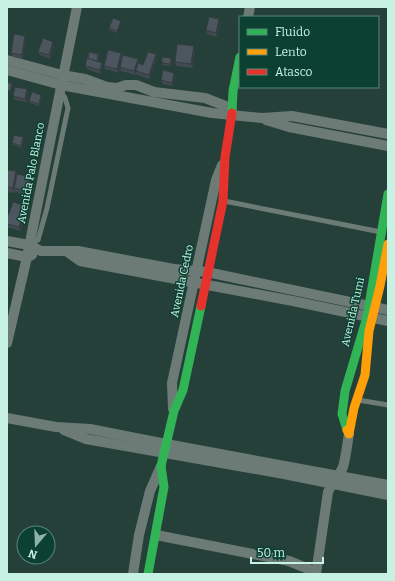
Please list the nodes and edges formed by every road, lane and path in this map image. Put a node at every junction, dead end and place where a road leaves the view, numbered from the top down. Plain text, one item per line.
1 (77, 7) edge
2 (7, 60) edge
3 (239, 62) edge
4 (7, 70) edge
5 (61, 83) junction
6 (232, 116) junction
7 (262, 118) junction
8 (388, 134) edge
9 (388, 146) edge
10 (225, 157) junction
11 (388, 194) edge
12 (212, 200) junction
13 (222, 201) junction
14 (385, 232) edge
15 (7, 241) edge
16 (388, 244) edge
17 (29, 245) junction
18 (41, 251) junction
19 (66, 251) junction
20 (7, 253) edge
21 (27, 257) junction
22 (197, 271) junction
23 (207, 272) junction
24 (194, 282) junction
25 (205, 284) junction
26 (372, 307) junction
27 (388, 310) edge
28 (369, 317) junction
29 (388, 321) edge
30 (7, 343) edge
31 (345, 396) junction
32 (357, 400) junction
33 (388, 405) edge
34 (174, 411) junction
35 (7, 418) edge
36 (349, 434) junction
37 (165, 449) junction
38 (161, 466) junction
39 (339, 475) junction
40 (331, 484) junction
41 (388, 485) edge
42 (388, 495) edge
43 (156, 535) junction
44 (316, 573) edge
45 (133, 574) edge
46 (148, 574) edge

1 - 5 street, Avenida Palo Blanco
2 - 5 street
3 - 6 street, Avenida Cedro
4 - 5 street
5 - 6 street
5 - 17 street, Avenida Palo Blanco
6 - 7 street
6 - 10 street, Avenida Cedro
7 - 8 street
7 - 9 street
10 - 12 street, Avenida Cedro
10 - 13 street, Avenida Cedro
11 - 14 street, Avenida Tumi
12 - 13 lane
12 - 22 street, Avenida Cedro
13 - 14 lane
13 - 23 street, Avenida Cedro
14 - 26 street, Avenida Tumi
15 - 17 street
16 - 26 street, Avenida Tumi
17 - 18 street
17 - 21 street, Avenida Palo Blanco
18 - 19 street
18 - 21 street
19 - 22 street
19 - 24 street
20 - 21 street
21 - 30 street, Avenida Palo Blanco
22 - 23 street
22 - 24 street, Avenida Cedro
23 - 25 street, Avenida Cedro
23 - 26 street
24 - 25 street
24 - 34 street, Avenida Cedro
25 - 28 street
25 - 34 street, Avenida Cedro
26 - 27 street
26 - 28 street, Avenida Tumi
28 - 29 street
28 - 31 street, Avenida Tumi
28 - 32 street, Avenida Tumi
31 - 32 lane
31 - 36 street, Avenida Tumi
32 - 33 lane
32 - 36 street, Avenida Tumi
34 - 37 street, Avenida Cedro
35 - 37 street
36 - 39 street, Avenida Tumi
37 - 38 street, Avenida Cedro
37 - 39 street
37 - 40 street
38 - 43 street, Avenida Cedro
38 - 45 street, Avenida Cedro
39 - 40 street, Avenida Tumi
39 - 41 street
40 - 42 street
40 - 44 street, Avenida Tumi
43 - 44 street
43 - 46 street, Avenida Cedro

